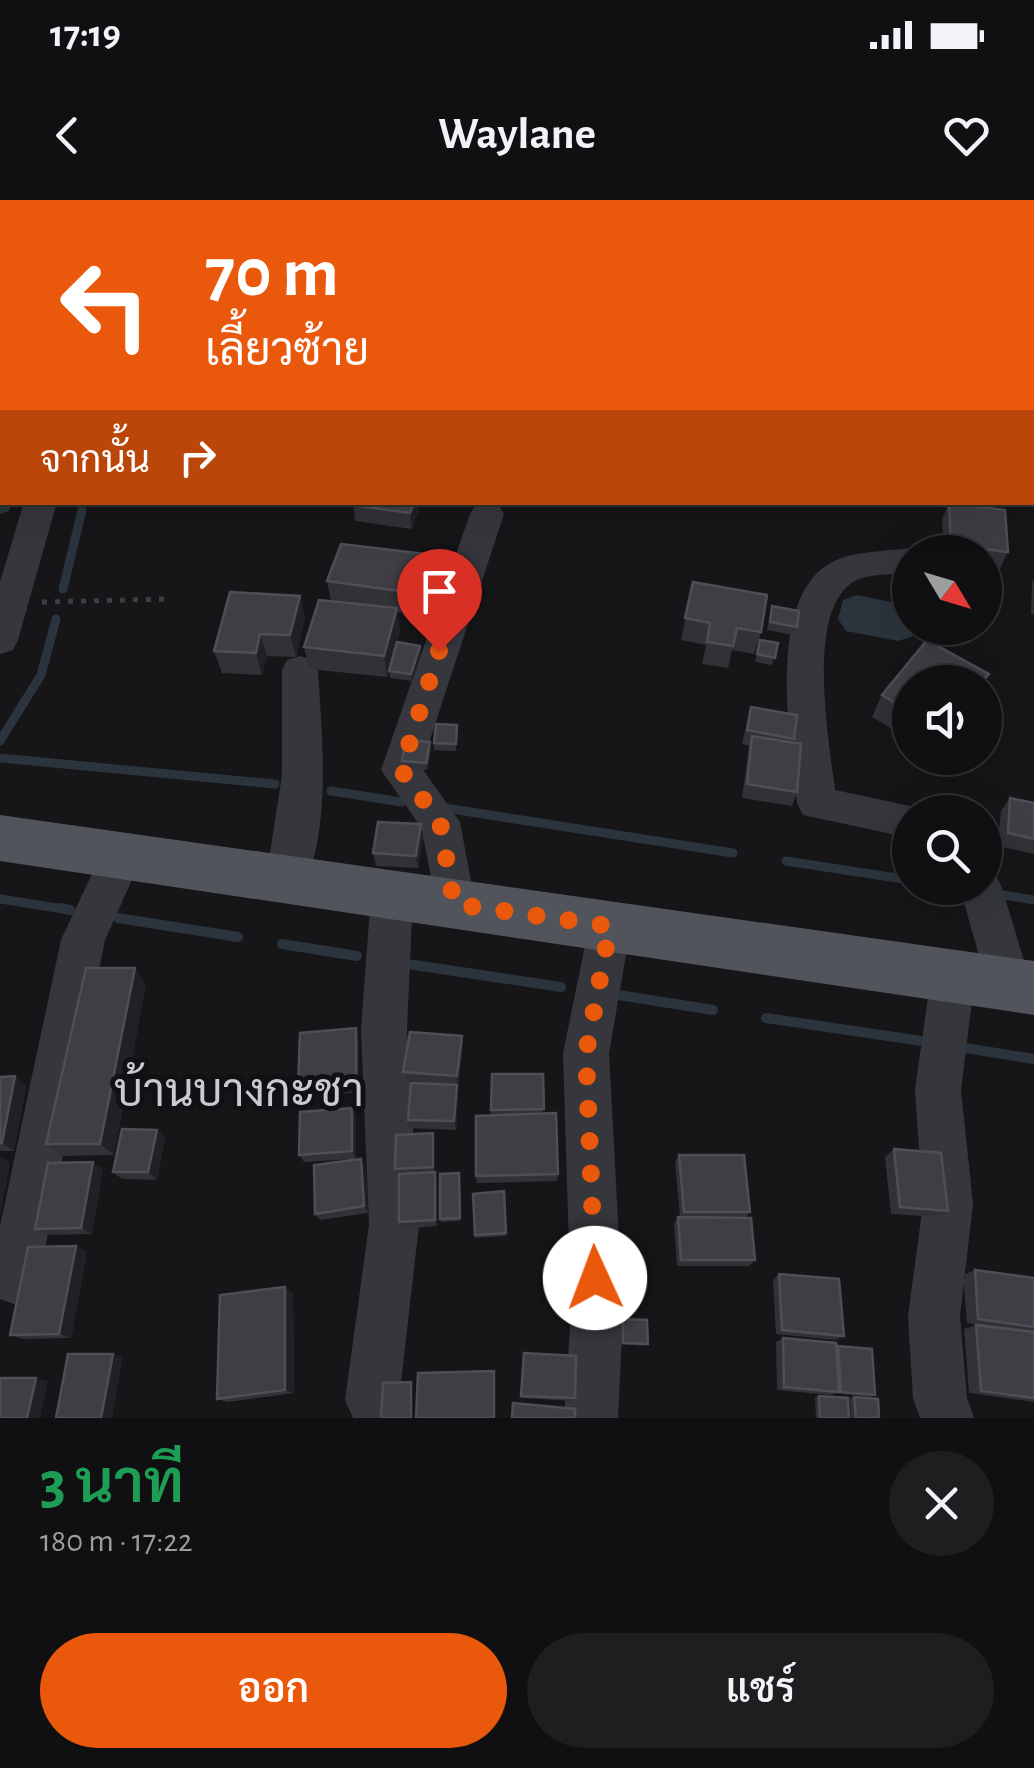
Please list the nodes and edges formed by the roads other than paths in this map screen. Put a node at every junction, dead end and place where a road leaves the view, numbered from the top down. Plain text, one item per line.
1 (40, 505) edge
2 (486, 514) dead end
3 (892, 560) edge
4 (0, 640) edge
5 (300, 670) dead end
6 (892, 818) edge
7 (0, 838) edge
8 (122, 856) junction
9 (287, 879) junction
10 (392, 894) junction
11 (454, 904) junction
12 (989, 905) edge
13 (610, 926) junction
14 (953, 976) junction
15 (1022, 986) edge
16 (14, 1279) dead end
17 (372, 1400) dead end
18 (591, 1418) edge
19 (947, 1418) edge

1 - 4 street
2 - 11 street
3 - 6 street
5 - 9 street
7 - 8 main road
8 - 9 main road
8 - 16 street
9 - 10 main road
10 - 11 main road
10 - 17 street
11 - 13 main road
12 - 15 street
13 - 14 main road
13 - 18 street
14 - 15 main road
14 - 19 street

